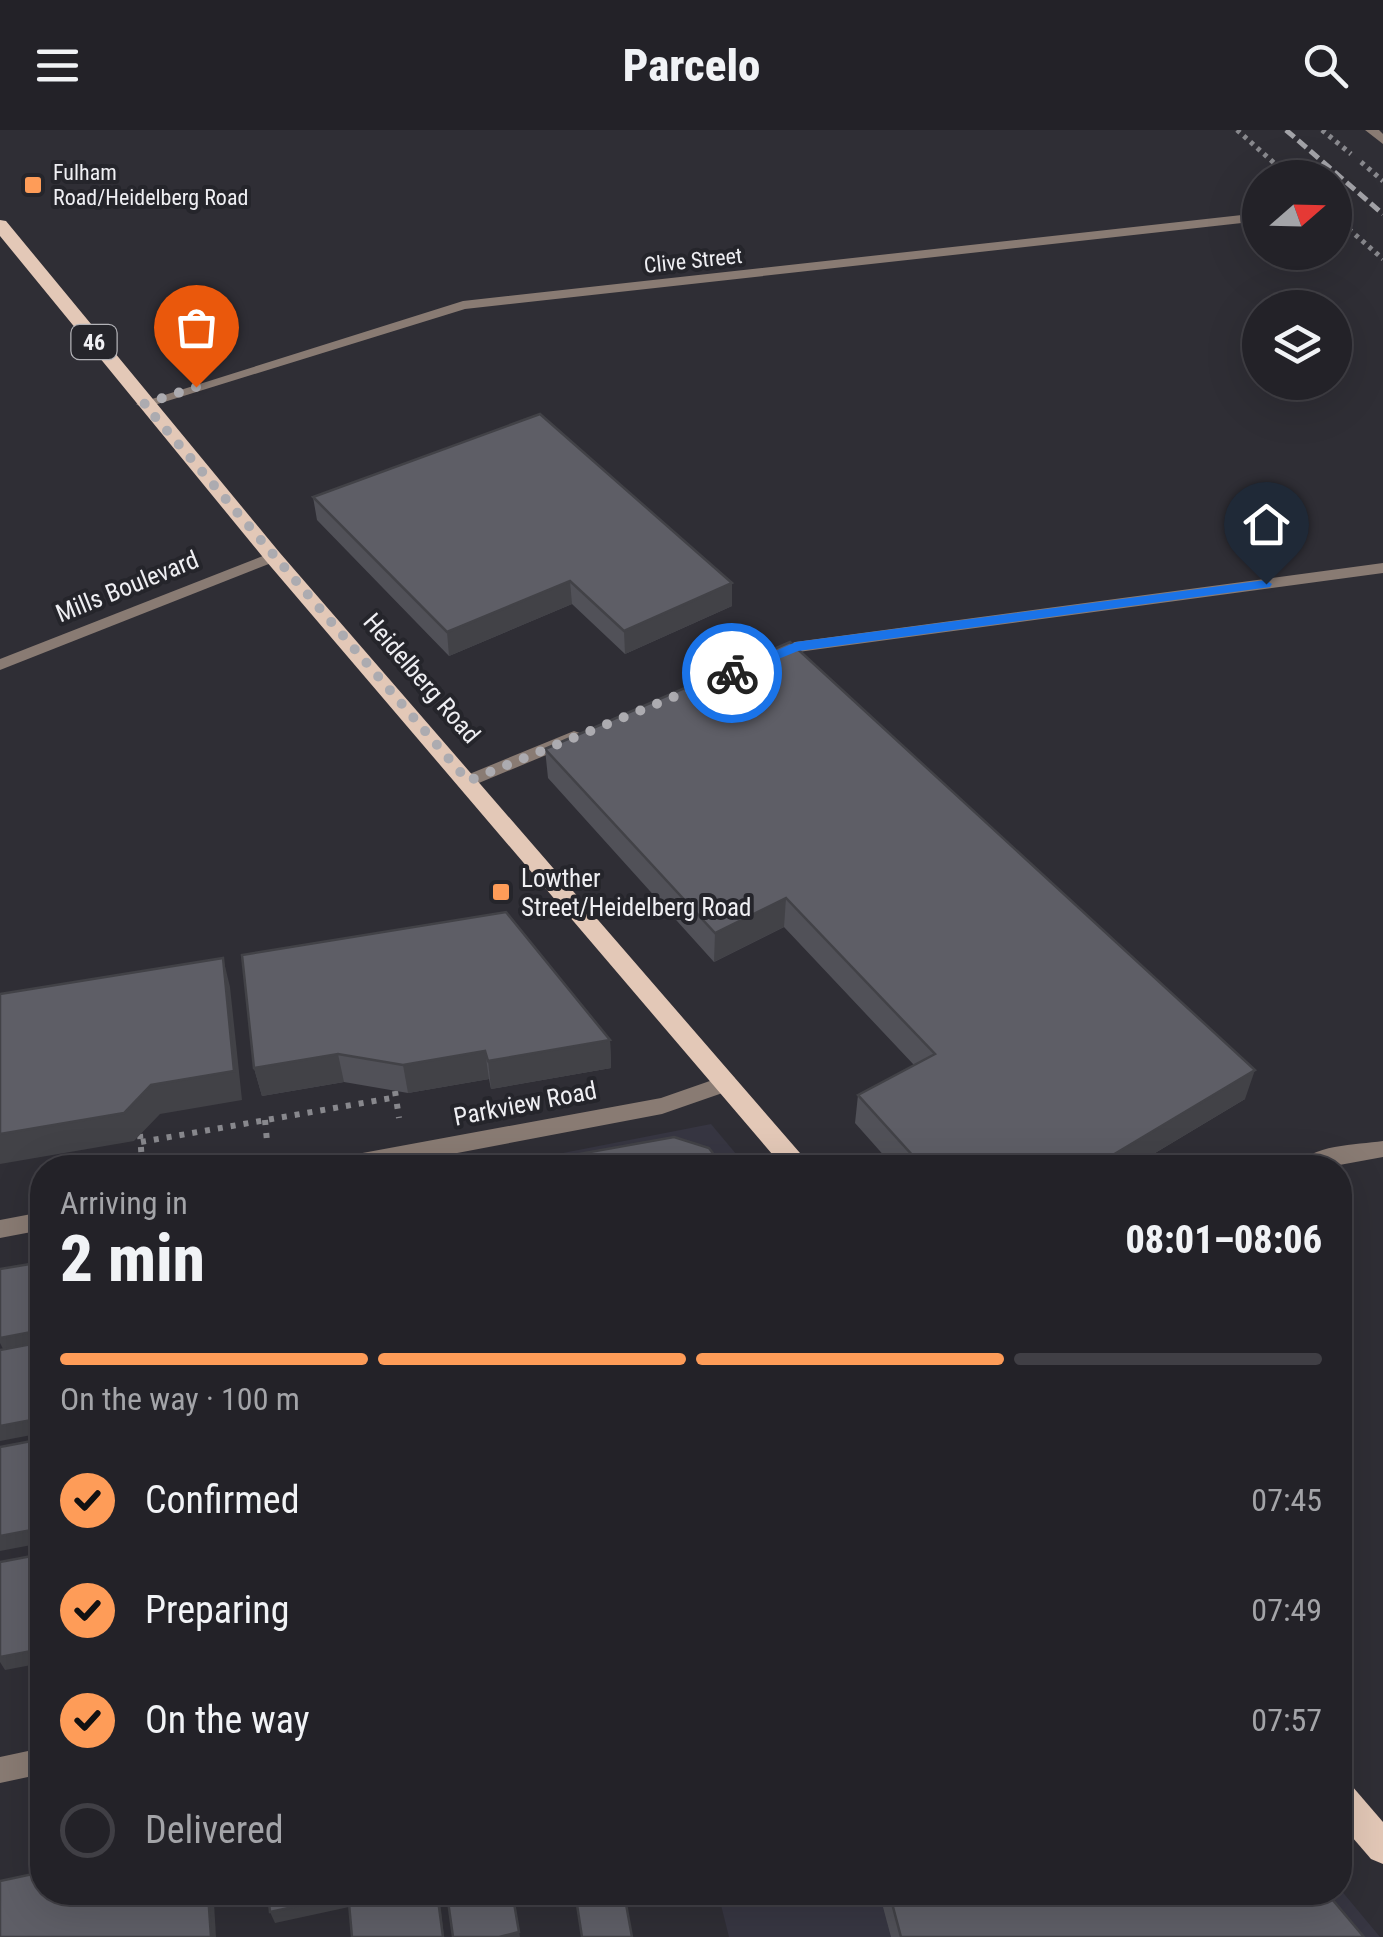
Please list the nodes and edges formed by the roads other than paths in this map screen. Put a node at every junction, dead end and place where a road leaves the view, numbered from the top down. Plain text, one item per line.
1 (1370, 130) edge
2 (1383, 140) edge
3 (0, 205) edge
4 (1242, 219) edge
5 (0, 226) edge
6 (144, 404) junction
7 (273, 557) junction
8 (1383, 568) edge
9 (760, 661) edge
10 (0, 664) edge
11 (584, 733) edge
12 (468, 781) junction
13 (727, 1083) junction
14 (1383, 1149) edge
15 (400, 1155) edge
16 (789, 1155) edge
17 (1347, 1155) edge
18 (30, 1223) edge
19 (0, 1229) edge
20 (30, 1764) edge
21 (0, 1770) edge
22 (1352, 1812) edge
23 (1383, 1847) edge

1 - 2 street
3 - 5 main road, Heidelberg Road / 46
4 - 6 street, Clive Street
5 - 6 main road, Heidelberg Road / 46
6 - 7 main road, Heidelberg Road / 46
7 - 10 street, Mills Boulevard
7 - 12 main road, Heidelberg Road / 46
8 - 9 street
11 - 12 street
12 - 13 main road, Heidelberg Road / 46
13 - 15 street, Parkview Road
13 - 16 main road, Heidelberg Road / 46
14 - 17 street
18 - 19 street
20 - 21 street
22 - 23 main road

